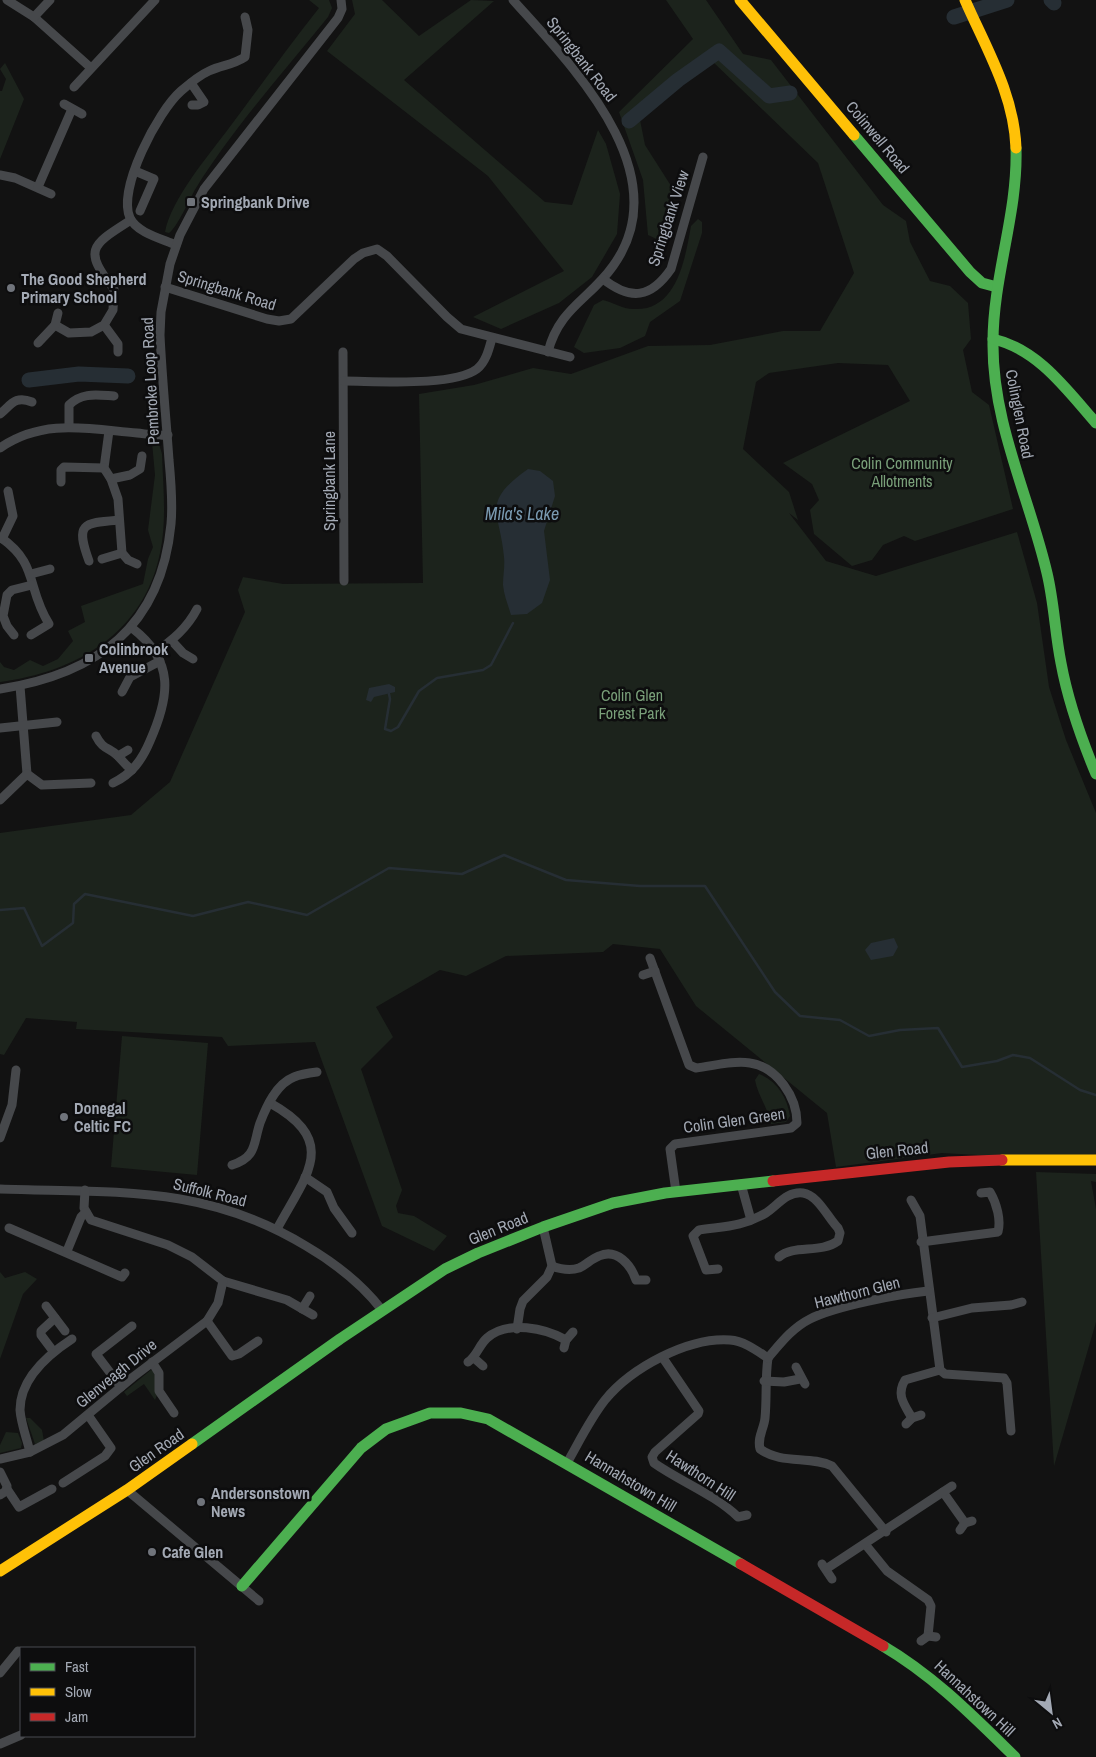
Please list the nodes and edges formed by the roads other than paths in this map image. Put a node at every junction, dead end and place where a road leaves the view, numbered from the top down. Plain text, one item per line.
1 (7, 0) edge
2 (50, 0) edge
3 (155, 0) edge
4 (341, 0) edge
5 (513, 0) edge
6 (740, 0) edge
7 (965, 2) edge
8 (34, 17) junction
9 (245, 17) dead end
10 (91, 68) junction
11 (191, 83) junction
12 (74, 87) dead end
13 (192, 105) dead end
14 (82, 114) dead end
15 (703, 157) dead end
16 (135, 171) junction
17 (0, 175) edge
18 (38, 187) junction
19 (51, 194) dead end
20 (140, 211) dead end
21 (131, 220) junction
22 (176, 245) junction
23 (603, 278) junction
24 (165, 287) junction
25 (997, 287) junction
26 (58, 313) dead end
27 (55, 325) junction
28 (104, 326) junction
29 (492, 338) junction
30 (993, 339) junction
31 (38, 343) dead end
32 (118, 352) dead end
33 (343, 352) dead end
34 (548, 352) junction
35 (570, 357) dead end
36 (344, 381) junction
37 (114, 396) dead end
38 (32, 402) dead end
39 (0, 414) edge
40 (1096, 423) edge
41 (69, 426) junction
42 (109, 431) junction
43 (168, 435) junction
44 (1, 444) edge
45 (142, 456) dead end
46 (104, 468) junction
47 (111, 479) junction
48 (61, 482) dead end
49 (8, 491) dead end
50 (119, 520) junction
51 (1, 538) edge
52 (122, 553) junction
53 (102, 559) dead end
54 (89, 560) dead end
55 (137, 564) dead end
56 (50, 569) dead end
57 (31, 574) junction
58 (344, 581) dead end
59 (32, 585) junction
60 (197, 609) dead end
61 (132, 628) junction
62 (14, 635) dead end
63 (31, 635) dead end
64 (172, 640) junction
65 (155, 652) junction
66 (193, 659) dead end
67 (160, 662) junction
68 (20, 686) junction
69 (0, 689) edge
70 (122, 692) dead end
71 (57, 722) dead end
72 (0, 724) edge
73 (23, 725) junction
74 (0, 728) edge
75 (96, 736) dead end
76 (128, 750) dead end
77 (118, 756) junction
78 (132, 770) junction
79 (27, 774) junction
80 (1096, 774) edge
81 (90, 783) dead end
82 (113, 783) dead end
83 (1, 798) edge
84 (650, 958) dead end
85 (654, 971) junction
86 (643, 975) dead end
87 (16, 1070) dead end
88 (316, 1072) dead end
89 (270, 1103) junction
90 (0, 1138) edge
91 (1096, 1160) edge
92 (232, 1165) dead end
93 (304, 1177) junction
94 (741, 1184) junction
95 (0, 1189) edge
96 (85, 1190) junction
97 (676, 1192) junction
98 (982, 1193) dead end
99 (911, 1200) dead end
100 (86, 1212) junction
101 (751, 1220) junction
102 (9, 1228) dead end
103 (542, 1228) junction
104 (276, 1229) junction
105 (352, 1233) dead end
106 (921, 1242) junction
107 (67, 1251) junction
108 (779, 1257) dead end
109 (552, 1266) junction
110 (718, 1269) dead end
111 (125, 1273) dead end
112 (646, 1280) dead end
113 (223, 1281) junction
114 (928, 1291) junction
115 (310, 1296) dead end
116 (1022, 1302) dead end
117 (46, 1306) dead end
118 (302, 1309) junction
119 (382, 1310) junction
120 (313, 1316) dead end
121 (55, 1318) junction
122 (932, 1318) junction
123 (207, 1321) junction
124 (132, 1326) dead end
125 (517, 1329) junction
126 (65, 1331) dead end
127 (573, 1332) dead end
128 (72, 1339) dead end
129 (258, 1341) dead end
130 (53, 1352) junction
131 (663, 1358) junction
132 (768, 1358) junction
133 (152, 1362) junction
134 (483, 1366) dead end
135 (796, 1367) dead end
136 (940, 1370) junction
137 (764, 1381) junction
138 (121, 1386) junction
139 (174, 1413) dead end
140 (88, 1415) junction
141 (913, 1419) dead end
142 (1011, 1430) dead end
143 (30, 1452) junction
144 (0, 1459) edge
145 (567, 1463) junction
146 (0, 1472) edge
147 (64, 1483) dead end
148 (952, 1486) dead end
149 (52, 1489) dead end
150 (127, 1490) junction
151 (4, 1492) edge
152 (944, 1492) junction
153 (747, 1515) dead end
154 (966, 1525) dead end
155 (886, 1532) junction
156 (865, 1544) junction
157 (0, 1571) edge
158 (832, 1579) dead end
159 (242, 1586) junction
160 (259, 1601) dead end
161 (928, 1638) dead end
162 (18, 1651) dead end
163 (0, 1673) edge
164 (20, 1735) edge
165 (0, 1744) edge
166 (1015, 1757) edge

1 - 8 street
2 - 8 street
3 - 10 street
4 - 22 street, Pembroke Loop Road
5 - 23 street, Springbank Road
6 - 25 main road, Colinwell Road
7 - 25 main road, Colinglen Road
8 - 10 street
9 - 11 street
10 - 12 street
11 - 13 street
11 - 16 street
14 - 18 street
15 - 23 street, Springbank View
16 - 20 street
16 - 21 street
17 - 18 street
18 - 19 street
21 - 22 street
21 - 28 street
22 - 24 street, Pembroke Loop Road
23 - 34 street, Springbank Road
24 - 29 street, Springbank Road
24 - 43 street, Pembroke Loop Road
25 - 30 main road, Colinglen Road
26 - 27 street
27 - 28 street
27 - 31 street
28 - 32 street
29 - 34 street, Springbank Road
29 - 36 street
30 - 40 main road
30 - 80 main road, Colinglen Road
33 - 36 street, Springbank Lane
34 - 35 street, Springbank Road
36 - 58 street, Springbank Lane
37 - 41 street
38 - 39 street
41 - 42 street
41 - 44 street
42 - 43 street
42 - 46 street
43 - 61 street, Pembroke Loop Road
45 - 47 street
46 - 47 street
46 - 48 street
47 - 50 street
49 - 51 street
50 - 52 street
50 - 54 street
51 - 57 street
52 - 53 street
52 - 55 street
56 - 57 street
57 - 59 street
59 - 62 street
59 - 63 street
60 - 64 street
61 - 65 street
61 - 68 street, Pembroke Loop Road
64 - 65 street
64 - 66 street
65 - 67 street
67 - 70 street
67 - 78 street
68 - 69 street, Pembroke Loop Road
68 - 73 street
71 - 73 street
72 - 74 street
73 - 74 street
73 - 79 street
75 - 77 street
76 - 77 street
77 - 78 street
78 - 82 street
79 - 81 street
79 - 83 street
84 - 85 street, Colin Glen Green
85 - 86 street
85 - 97 street, Colin Glen Green
87 - 90 street
88 - 89 street
89 - 92 street
89 - 93 street
91 - 94 main road, Glen Road
93 - 104 street
93 - 105 street
94 - 97 main road, Glen Road
94 - 101 street
95 - 96 street, Suffolk Road
96 - 100 street
96 - 104 street, Suffolk Road
97 - 103 main road, Glen Road
98 - 106 street
99 - 106 street
100 - 107 street
100 - 113 street
101 - 108 street
101 - 110 street
102 - 107 street
103 - 109 street
103 - 119 main road, Glen Road
104 - 119 street, Suffolk Road
106 - 114 street
107 - 111 street
109 - 112 street
109 - 125 street
113 - 118 street
113 - 123 street, Glenveagh Drive
114 - 122 street
114 - 132 street, Hawthorn Glen
115 - 118 street
116 - 122 street
117 - 121 street
118 - 120 street
119 - 150 main road, Glen Road
121 - 126 street
121 - 130 street
122 - 136 street
123 - 129 street
123 - 133 street, Glenveagh Drive
124 - 138 street
125 - 127 street
125 - 134 street
128 - 130 street
130 - 143 street
131 - 132 street
131 - 145 street
131 - 153 street, Hawthorn Hill
132 - 137 street
133 - 138 street, Glenveagh Drive
133 - 139 street
135 - 137 street
136 - 141 street
136 - 142 street
137 - 155 street
138 - 140 street, Glenveagh Drive
140 - 143 street, Glenveagh Drive
140 - 147 street
143 - 144 street, Glenveagh Drive
145 - 159 main road, Hannahstown Hill
145 - 166 main road, Hannahstown Hill
146 - 151 street
148 - 152 street
149 - 151 street
150 - 157 main road, Glen Road
150 - 159 street
152 - 154 street
152 - 155 street
155 - 156 street
156 - 158 street
156 - 161 street
159 - 160 street
162 - 163 street
164 - 165 street

